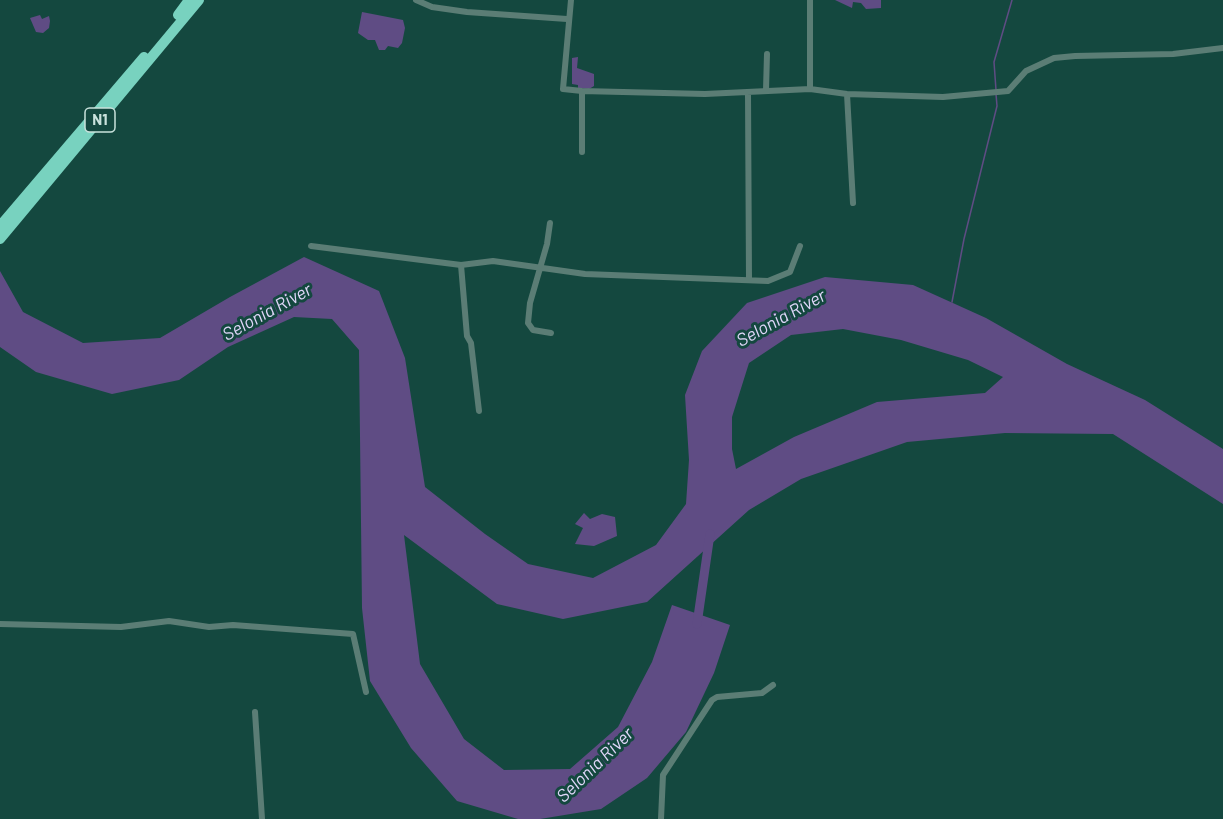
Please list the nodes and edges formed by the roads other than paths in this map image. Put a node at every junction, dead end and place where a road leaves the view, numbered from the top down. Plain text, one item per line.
1 (189, 0) edge
2 (199, 0) edge
3 (416, 0) edge
4 (571, 0) edge
5 (810, 0) edge
6 (567, 19) junction
7 (1223, 48) edge
8 (767, 54) dead end
9 (810, 89) junction
10 (766, 90) junction
11 (582, 91) junction
12 (748, 93) junction
13 (847, 94) junction
14 (582, 152) dead end
15 (852, 203) dead end
16 (550, 223) dead end
17 (0, 226) edge
18 (0, 239) edge
19 (311, 246) dead end
20 (800, 246) dead end
21 (461, 265) junction
22 (540, 269) junction
23 (749, 280) junction
24 (551, 333) dead end
25 (479, 411) dead end
26 (0, 624) edge
27 (773, 685) dead end
28 (366, 692) dead end
29 (255, 712) dead end
30 (262, 819) edge
31 (661, 819) edge

1 - 17 highway, N1
2 - 18 highway, N1
3 - 6 street
4 - 6 street
5 - 9 street
6 - 11 street
7 - 13 street
8 - 10 street
9 - 10 street
9 - 13 street
10 - 12 street
11 - 12 street
11 - 14 street
12 - 23 street
13 - 15 street
16 - 22 street
19 - 21 street
20 - 23 street
21 - 22 street
21 - 25 street
22 - 23 street
22 - 24 street
26 - 28 street
27 - 31 street
29 - 30 street

